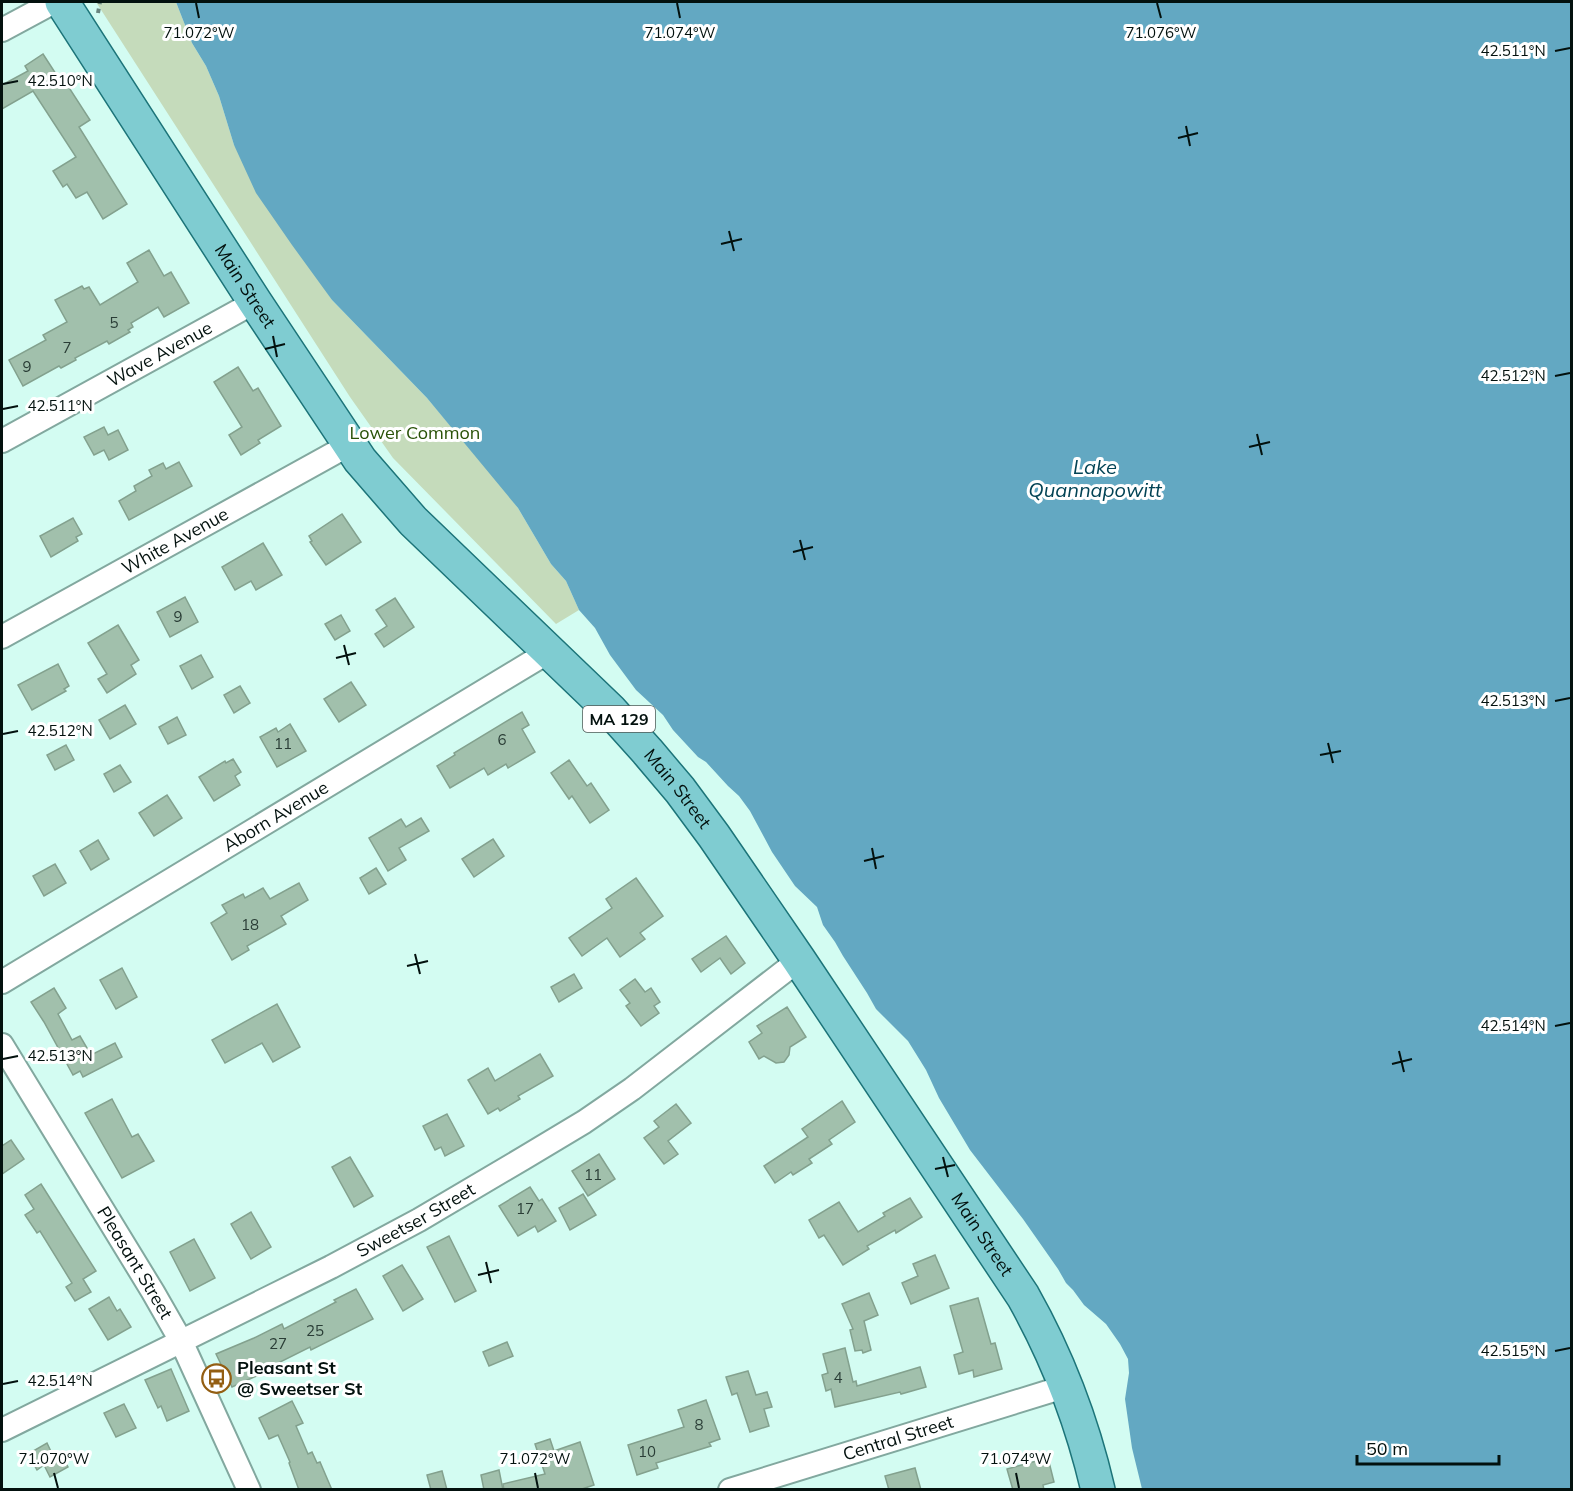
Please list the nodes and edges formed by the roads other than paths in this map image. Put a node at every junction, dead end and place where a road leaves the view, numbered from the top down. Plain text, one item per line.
1 (54, 2) edge
2 (62, 2) edge
3 (2, 30) edge
4 (255, 302) junction
5 (2, 441) edge
6 (349, 445) junction
7 (2, 637) edge
8 (550, 651) junction
9 (800, 960) junction
10 (2, 982) edge
11 (2, 1045) edge
12 (181, 1341) junction
13 (1067, 1386) junction
14 (2, 1430) edge
15 (249, 1490) edge
16 (730, 1490) edge
17 (1098, 1490) edge

1 - 3 street
2 - 4 main road, Main Street / MA 129
4 - 5 street, Wave Avenue
4 - 6 main road, Main Street / MA 129
6 - 7 street, White Avenue
6 - 8 main road, Main Street / MA 129
8 - 9 main road, Main Street / MA 129
8 - 10 street, Aborn Avenue
9 - 12 street, Sweetser Street
9 - 13 main road, Main Street / MA 129
11 - 12 street, Pleasant Street
12 - 14 street, Sweetser Street
12 - 15 street, Pleasant Street
13 - 16 street, Central Street
13 - 17 main road, Main Street / MA 129

